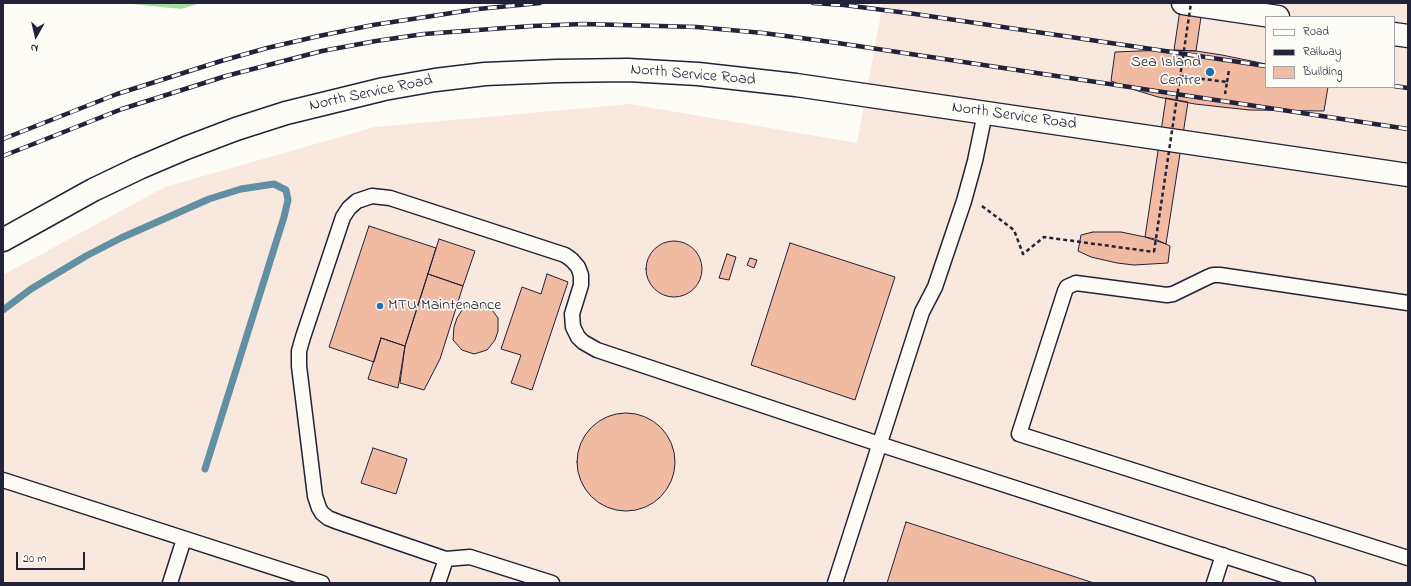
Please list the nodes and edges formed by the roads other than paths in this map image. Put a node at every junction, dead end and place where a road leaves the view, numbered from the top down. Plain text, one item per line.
1 (1182, 3) edge
2 (1271, 16) edge
3 (1395, 34) edge
4 (1408, 36) edge
5 (985, 113) junction
6 (1408, 175) edge
7 (3, 240) edge
8 (1408, 303) edge
9 (879, 444) junction
10 (3, 480) edge
11 (184, 539) junction
12 (1223, 555) junction
13 (1408, 558) edge
14 (446, 559) junction
15 (170, 583) edge
16 (322, 583) edge
17 (438, 583) edge
18 (552, 583) edge
19 (835, 583) edge
20 (1214, 583) edge
21 (1308, 583) edge

1 - 2 street
3 - 4 street
5 - 6 street, North Service Road
5 - 7 street, North Service Road
5 - 9 lane
8 - 13 lane
9 - 12 lane
9 - 14 lane
9 - 19 lane
10 - 11 lane
11 - 15 lane
11 - 16 lane
12 - 20 lane
12 - 21 lane
14 - 17 lane
14 - 18 lane

